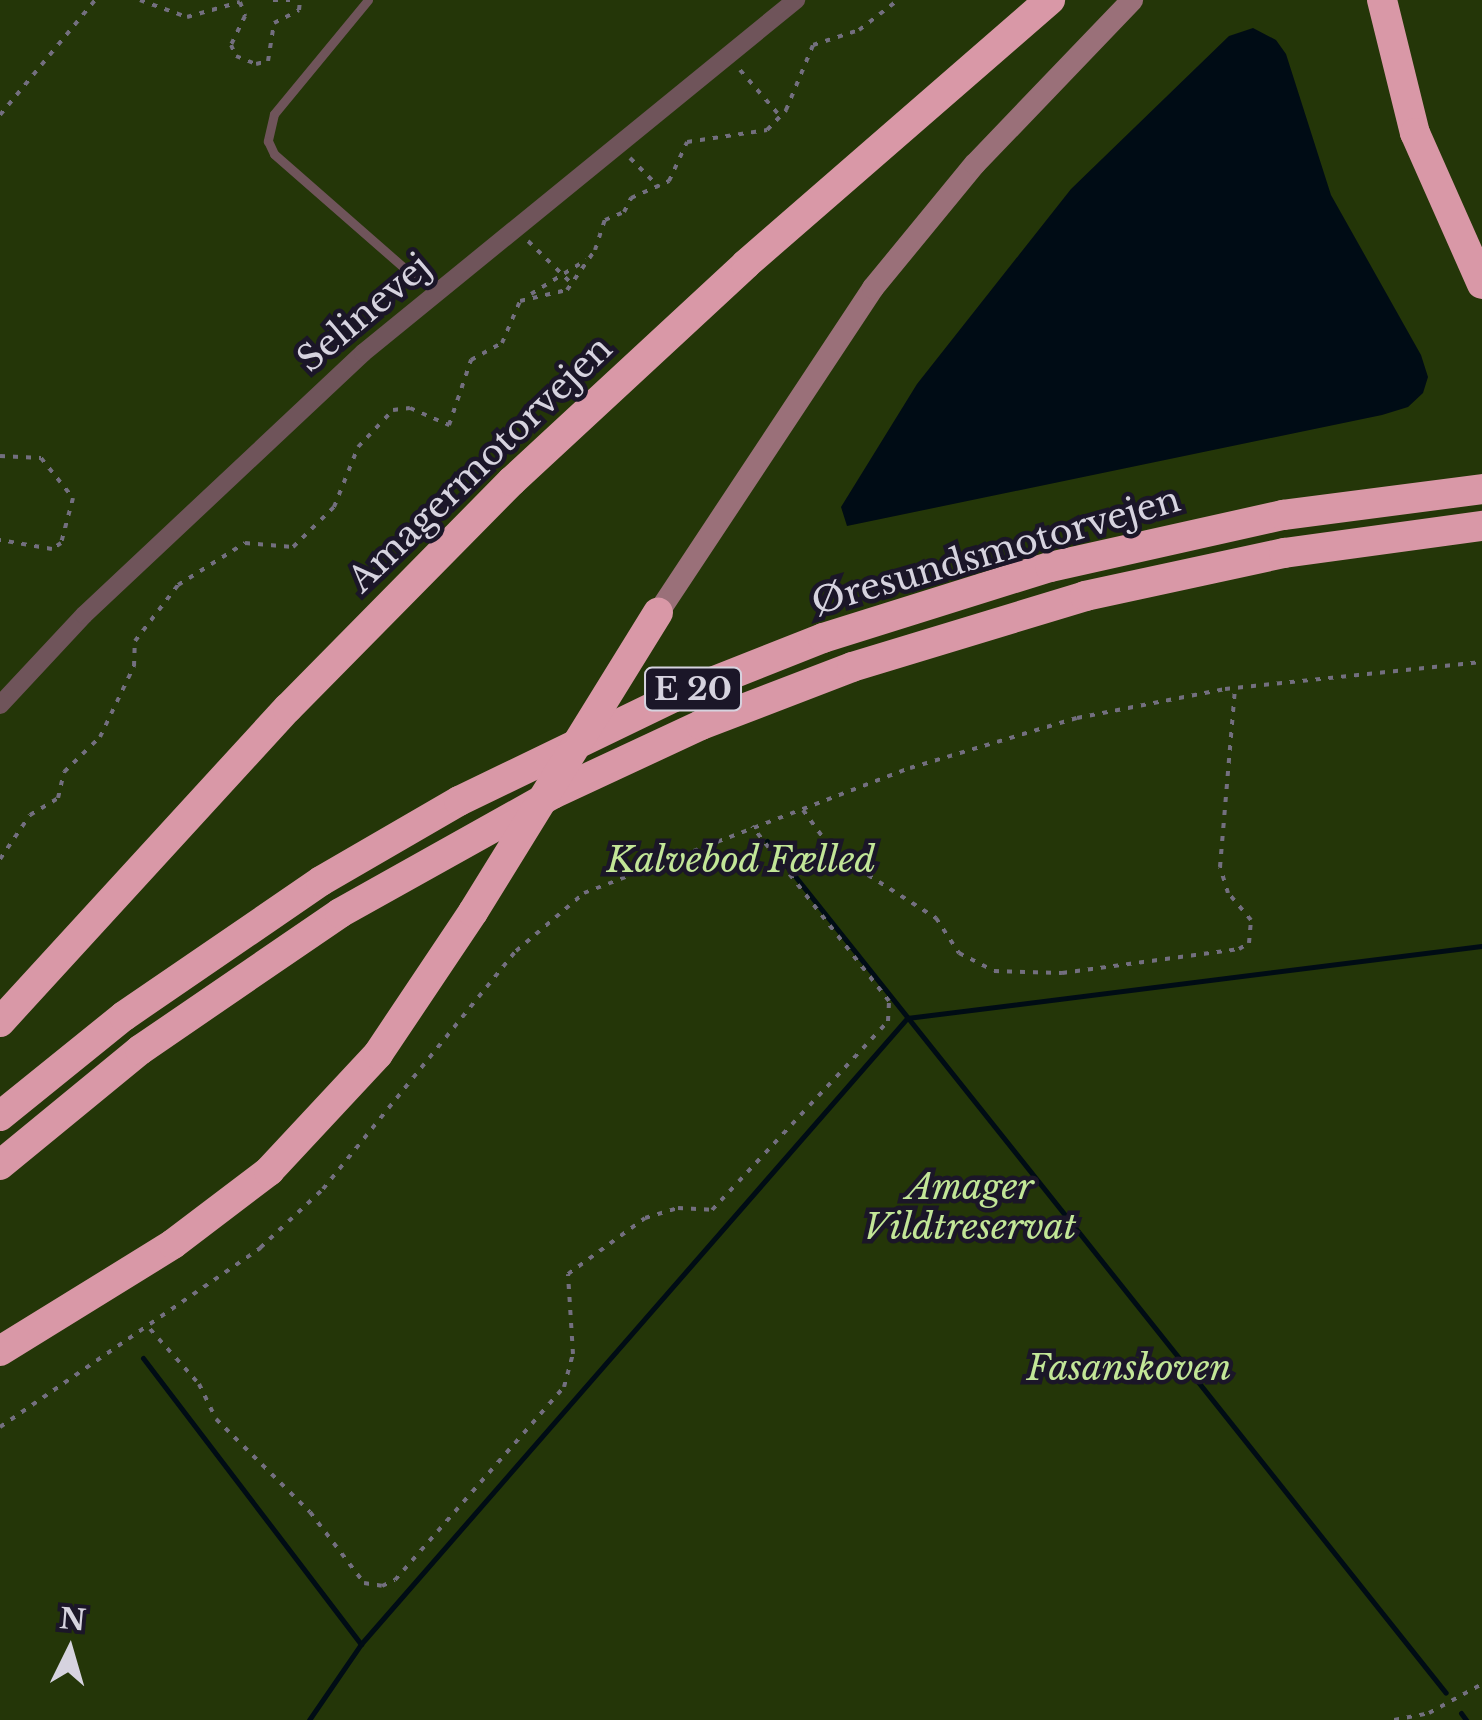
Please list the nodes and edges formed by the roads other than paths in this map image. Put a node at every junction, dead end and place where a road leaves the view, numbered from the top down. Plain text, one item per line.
1 (368, 0) edge
2 (796, 0) edge
3 (1050, 0) edge
4 (1132, 0) edge
5 (1382, 0) edge
6 (1482, 284) edge
7 (443, 288) junction
8 (1482, 489) edge
9 (1482, 526) edge
10 (658, 613) joint
11 (0, 705) edge
12 (0, 1022) edge
13 (0, 1116) edge
14 (0, 1164) edge
15 (0, 1351) edge

1 - 7 lane
2 - 7 street, Selinevej
3 - 12 highway, Amagermotorvejen
4 - 10 street
5 - 6 highway
7 - 11 street, Selinevej
8 - 13 highway, Øresundsmotorvejen / E 20
9 - 14 highway, Øresundsmotorvejen / E 20
10 - 15 highway, bridge

